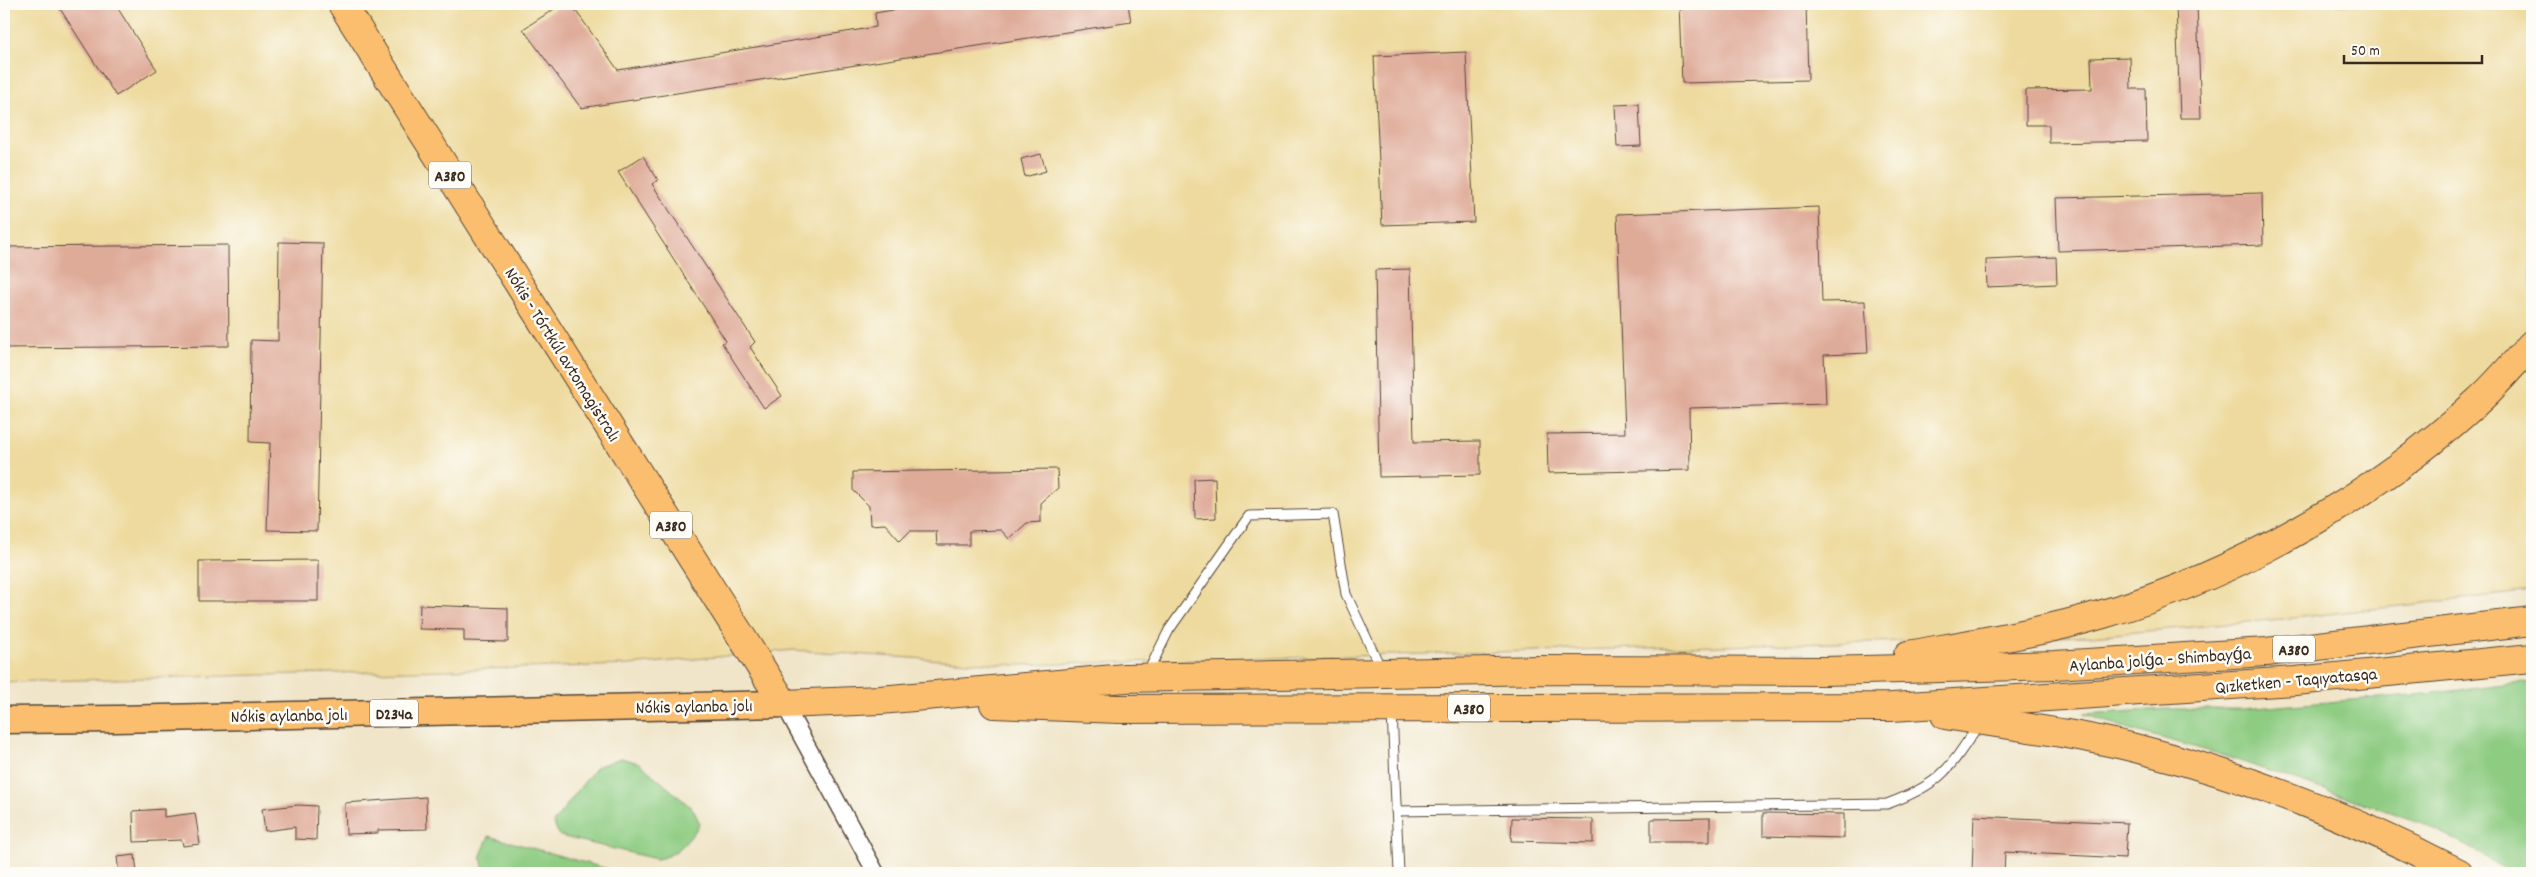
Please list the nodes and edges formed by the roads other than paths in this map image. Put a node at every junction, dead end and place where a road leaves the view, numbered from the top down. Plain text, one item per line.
1 (342, 4) edge
2 (2532, 344) edge
3 (2532, 621) edge
4 (2532, 658) edge
5 (1824, 671) junction
6 (1383, 674) junction
7 (1145, 678) junction
8 (880, 700) junction
9 (784, 704) junction
10 (1892, 707) junction
11 (1392, 708) junction
12 (4, 720) edge
13 (1981, 721) junction
14 (1396, 811) junction
15 (876, 873) edge
16 (1399, 873) edge
17 (2459, 873) edge

1 - 9 highway, Nókis - Tórtkúl avtomagistralı / A380
2 - 5 highway
3 - 5 highway, Aylanba jolǵa - Shimbayǵa / A380
4 - 10 highway, Qızketken - Taqıyatasqa / A380
5 - 6 highway, A380
6 - 7 highway, A380
6 - 7 lane
7 - 8 highway, A380
8 - 9 highway, A380
8 - 11 highway, A380
9 - 12 main road, Nókis aylanba jolı / D234a
9 - 15 street
10 - 11 highway, A380
10 - 13 highway
11 - 14 lane
13 - 14 lane
13 - 17 highway
14 - 16 lane

